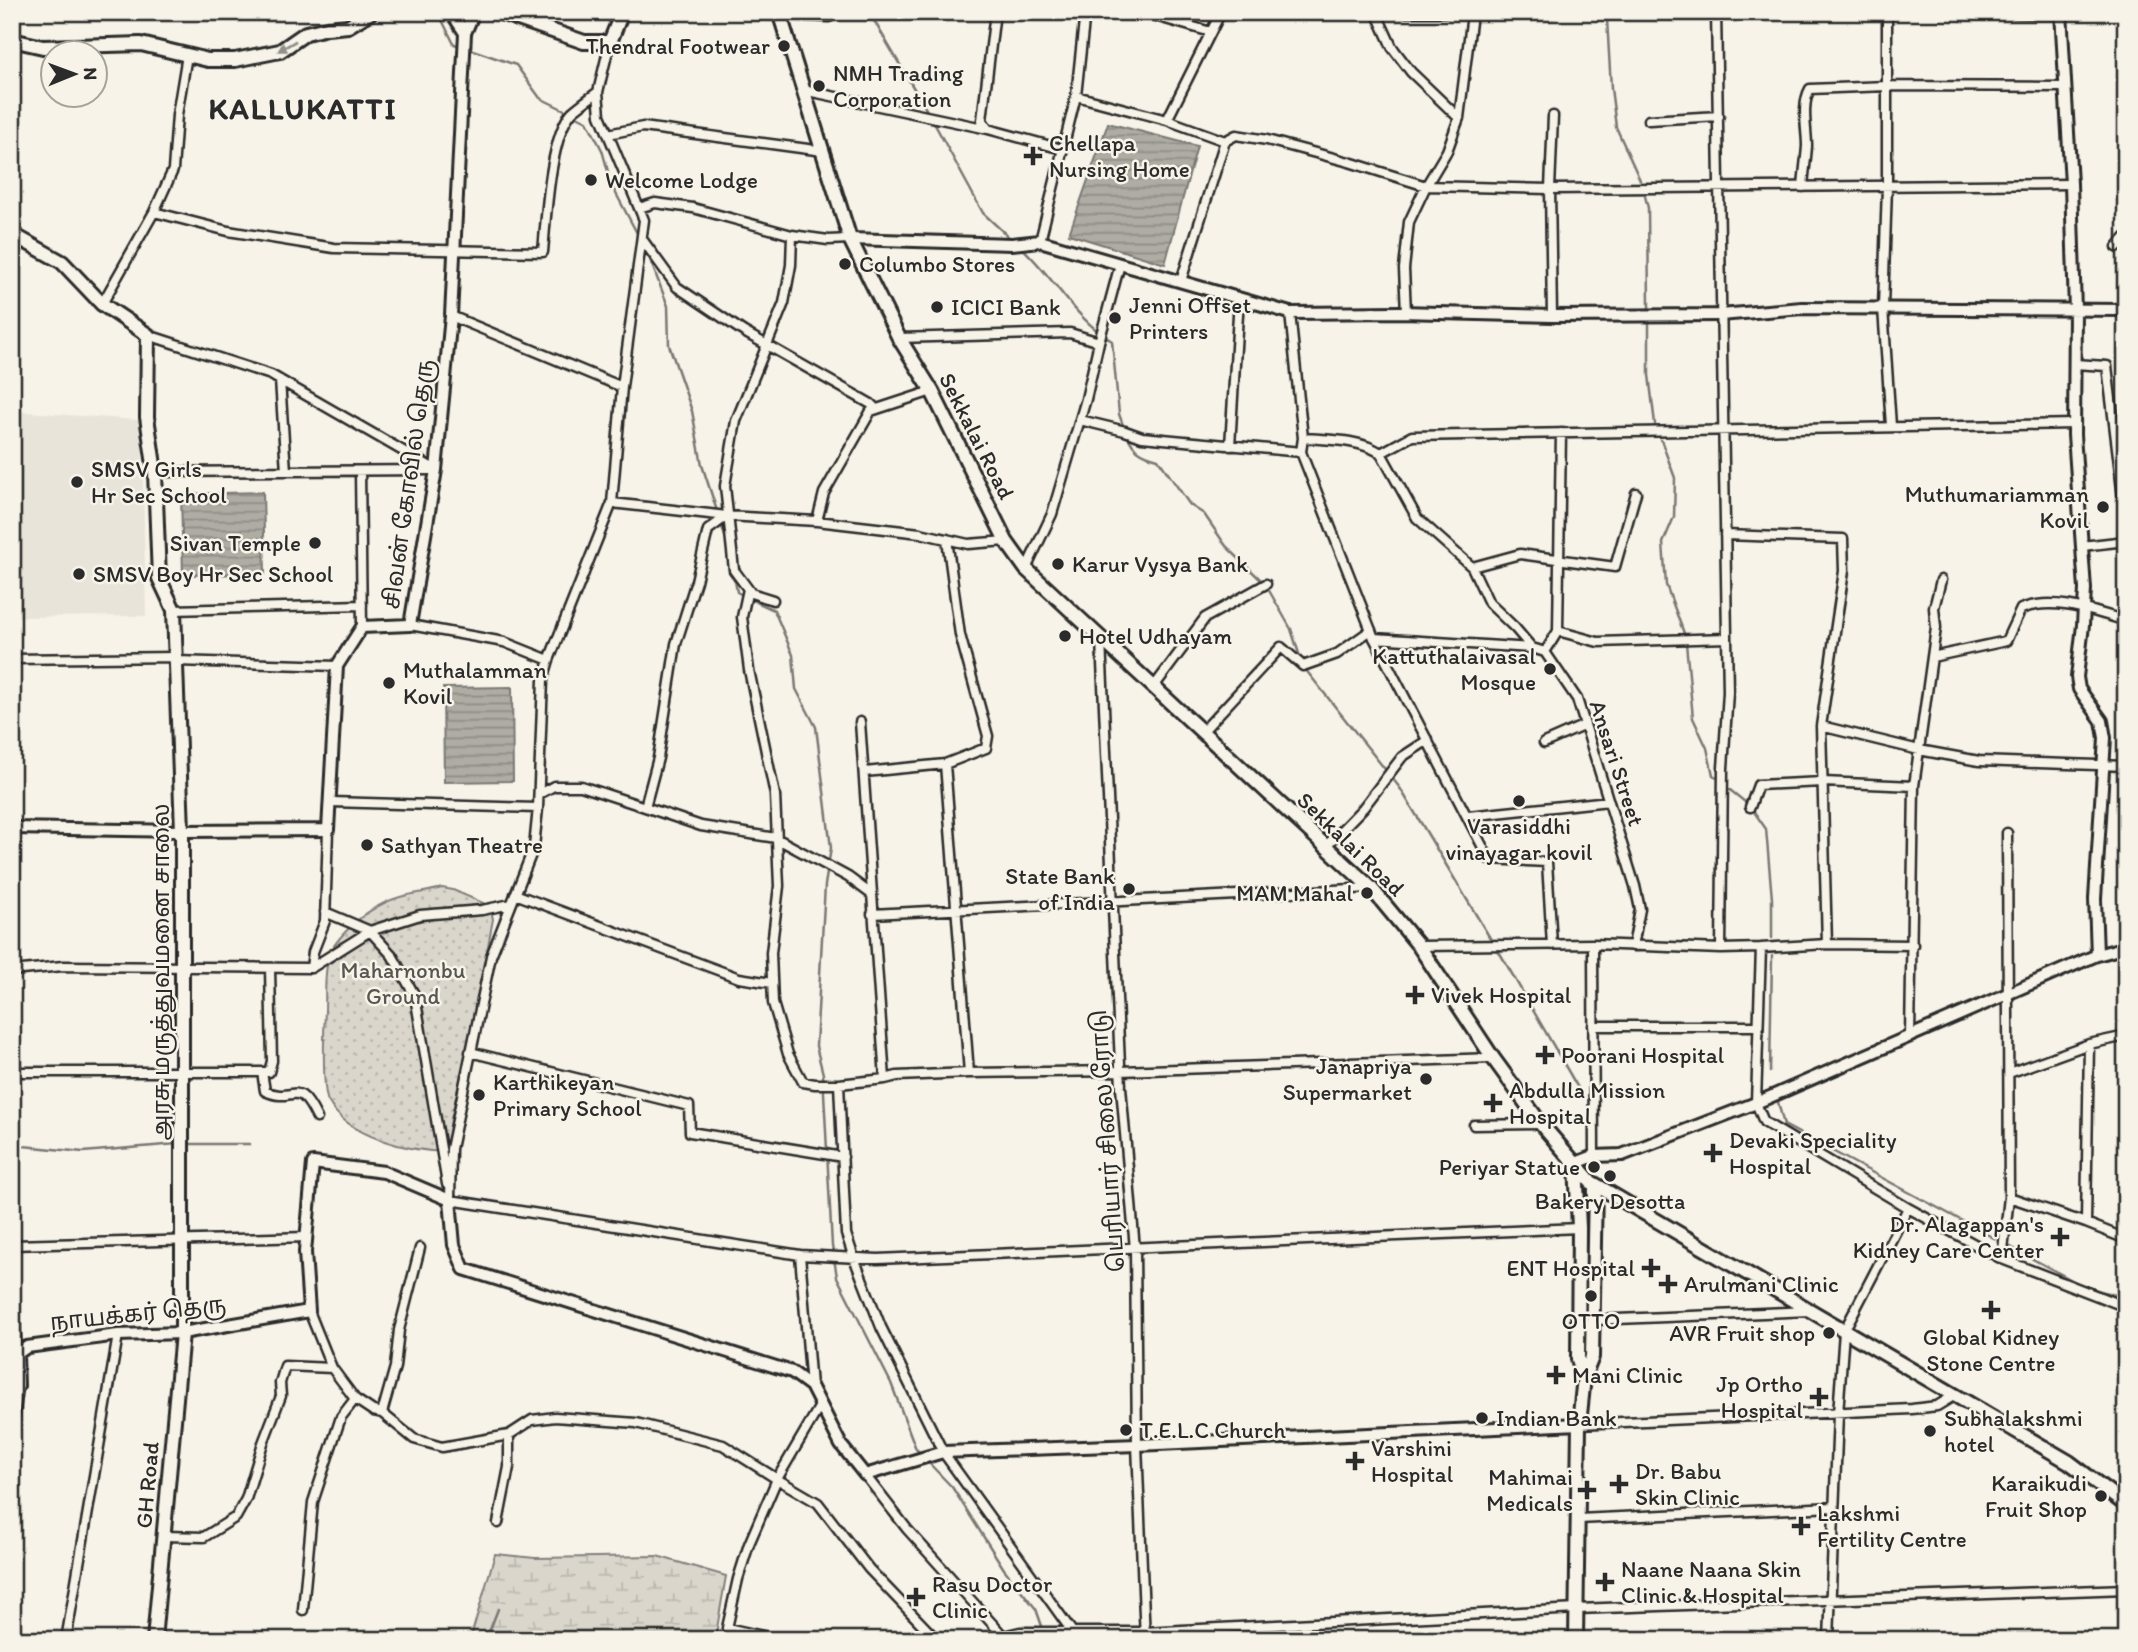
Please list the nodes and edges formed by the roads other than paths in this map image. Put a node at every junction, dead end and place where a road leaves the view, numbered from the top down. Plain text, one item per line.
1 (371, 12) edge
2 (451, 12) edge
3 (474, 12) edge
4 (498, 12) edge
5 (622, 12) edge
6 (838, 12) edge
7 (995, 12) edge
8 (1085, 12) edge
9 (1140, 12) edge
10 (1221, 12) edge
11 (1376, 12) edge
12 (1398, 12) edge
13 (1554, 12) edge
14 (1716, 12) edge
15 (1887, 12) edge
16 (1975, 12) edge
17 (1430, 13) edge
18 (2061, 13) edge
19 (780, 14) edge
20 (1472, 14) edge
21 (1211, 32) junction
22 (465, 33) junction
23 (12, 40) edge
24 (610, 42) junction
25 (187, 55) junction
26 (1887, 86) junction
27 (2065, 87) junction
28 (803, 90) junction
29 (598, 92) junction
30 (1076, 96) junction
31 (1719, 116) junction
32 (1553, 117) dead end
33 (1459, 118) junction
34 (1167, 120) junction
35 (1649, 120) dead end
36 (988, 129) junction
37 (608, 134) junction
38 (1224, 141) junction
39 (1062, 149) junction
40 (822, 151) junction
41 (2071, 184) junction
42 (1426, 186) junction
43 (1887, 186) junction
44 (1720, 187) junction
45 (1803, 187) junction
46 (1550, 189) junction
47 (639, 208) junction
48 (154, 212) junction
49 (12, 234) edge
50 (792, 235) junction
51 (2126, 237) edge
52 (642, 239) junction
53 (849, 239) junction
54 (1040, 241) junction
55 (2117, 247) dead end
56 (454, 252) junction
57 (1120, 264) junction
58 (1181, 281) junction
59 (1239, 298) junction
60 (102, 304) junction
61 (1883, 308) junction
62 (2074, 310) junction
63 (2126, 310) edge
64 (1406, 312) junction
65 (1290, 313) junction
66 (1720, 315) junction
67 (451, 316) junction
68 (1552, 316) junction
69 (148, 335) junction
70 (899, 338) junction
71 (1099, 342) junction
72 (767, 344) junction
73 (2074, 364) junction
74 (280, 380) junction
75 (622, 387) junction
76 (932, 391) junction
77 (876, 409) junction
78 (1080, 420) junction
79 (2074, 424) junction
80 (1891, 426) junction
81 (1724, 431) junction
82 (1562, 433) junction
83 (1303, 438) junction
84 (1230, 446) junction
85 (1301, 453) junction
86 (1381, 453) junction
87 (436, 470) junction
88 (286, 471) junction
89 (360, 471) junction
90 (155, 472) junction
91 (1636, 492) dead end
92 (612, 503) junction
93 (727, 516) junction
94 (817, 521) junction
95 (2126, 522) edge
96 (1726, 535) junction
97 (947, 539) junction
98 (1006, 541) junction
99 (2126, 541) edge
100 (2081, 546) junction
101 (1559, 561) junction
102 (1472, 567) junction
103 (1026, 569) junction
104 (1941, 580) dead end
105 (1266, 584) dead end
106 (748, 589) junction
107 (773, 600) dead end
108 (362, 605) junction
109 (2084, 608) junction
110 (174, 610) junction
111 (2126, 621) edge
112 (410, 625) junction
113 (362, 627) junction
114 (1558, 631) junction
115 (1373, 634) junction
116 (1727, 638) junction
117 (1101, 640) junction
118 (1532, 648) junction
119 (1545, 652) junction
120 (1932, 657) junction
121 (12, 659) edge
122 (176, 659) junction
123 (549, 660) junction
124 (337, 666) junction
125 (1153, 688) junction
126 (860, 722) dead end
127 (1585, 725) junction
128 (1821, 726) junction
129 (1202, 732) junction
130 (1428, 740) junction
131 (1544, 743) dead end
132 (1919, 750) junction
133 (945, 764) junction
134 (2104, 766) junction
135 (2126, 766) edge
136 (865, 772) junction
137 (1823, 782) junction
138 (1914, 786) junction
139 (539, 794) junction
140 (1609, 801) junction
141 (331, 802) junction
142 (645, 807) junction
143 (1750, 807) dead end
144 (538, 808) junction
145 (1468, 816) junction
146 (12, 828) edge
147 (328, 830) junction
148 (182, 831) junction
149 (2007, 833) dead end
150 (776, 838) junction
151 (1326, 846) junction
152 (1371, 888) junction
153 (515, 894) junction
154 (871, 894) junction
155 (1114, 900) junction
156 (512, 904) junction
157 (955, 910) junction
158 (325, 912) junction
159 (872, 914) junction
160 (370, 931) junction
161 (1593, 944) junction
162 (1827, 944) junction
163 (1552, 945) junction
164 (1913, 945) junction
165 (1419, 946) junction
166 (1633, 946) junction
167 (2126, 947) edge
168 (1761, 948) junction
169 (1721, 949) junction
170 (2097, 955) junction
171 (271, 968) junction
172 (311, 968) junction
173 (182, 969) junction
174 (12, 971) edge
175 (772, 983) junction
176 (2008, 995) junction
177 (1593, 1026) junction
178 (1758, 1026) junction
179 (2126, 1036) edge
180 (1910, 1037) junction
181 (2089, 1044) junction
182 (470, 1052) junction
183 (1493, 1058) junction
184 (13, 1070) edge
185 (1120, 1071) junction
186 (183, 1072) junction
187 (262, 1072) junction
188 (969, 1073) junction
189 (2009, 1073) junction
190 (885, 1079) junction
191 (837, 1084) junction
192 (1756, 1103) junction
193 (317, 1118) dead end
194 (1541, 1124) junction
195 (1474, 1125) dead end
196 (1594, 1156) junction
197 (12, 1157) edge
198 (843, 1157) junction
199 (1576, 1163) junction
200 (1595, 1185) junction
201 (2009, 1197) junction
202 (450, 1200) junction
203 (1908, 1208) junction
204 (2086, 1223) junction
205 (1579, 1228) junction
206 (307, 1237) junction
207 (2126, 1239) edge
208 (183, 1240) junction
209 (12, 1245) edge
210 (420, 1248) dead end
211 (1135, 1249) junction
212 (800, 1255) junction
213 (853, 1258) junction
214 (2002, 1259) junction
215 (12, 1276) edge
216 (2126, 1307) edge
217 (309, 1311) junction
218 (1812, 1311) junction
219 (1593, 1320) junction
220 (1844, 1331) junction
221 (182, 1333) junction
222 (118, 1335) junction
223 (15, 1354) edge
224 (332, 1368) junction
225 (1584, 1377) junction
226 (811, 1386) junction
227 (15, 1391) edge
228 (1955, 1395) junction
229 (355, 1399) junction
230 (821, 1405) junction
231 (382, 1413) junction
232 (1838, 1414) junction
233 (1579, 1424) junction
234 (12, 1431) edge
235 (509, 1436) junction
236 (1137, 1446) junction
237 (943, 1452) junction
238 (865, 1475) junction
239 (777, 1479) junction
240 (2126, 1505) edge
241 (1834, 1507) junction
242 (1578, 1519) junction
243 (498, 1522) dead end
244 (164, 1536) junction
245 (2126, 1589) edge
246 (1830, 1601) junction
247 (1577, 1609) junction
248 (303, 1610) dead end
249 (1071, 1630) junction
250 (1144, 1636) edge
251 (1005, 1638) edge
252 (66, 1640) edge
253 (153, 1640) edge
254 (763, 1640) edge
255 (937, 1640) edge
256 (1576, 1640) edge
257 (1829, 1640) edge

1 -> 25 main road
2 - 22 street
3 - 22 street
4 - 24 main road
5 - 24 main road
6 - 19 street
7 - 36 street
8 - 30 street
9 - 21 street
10 - 21 street
11 - 33 street
12 - 17 street
13 - 20 street
14 - 31 street
15 - 26 street
16 - 18 street
17 - 20 street
18 - 27 street
19 - 28 main road, Sekkalai Road
20 - 33 street
21 - 34 street
22 - 56 street, சிவன் கோவில் தெரு
23 - 25 main road
24 - 29 street
25 - 48 street
26 - 27 street
26 - 43 street
26 - 45 street
27 - 41 street
28 - 36 street
28 - 40 main road, Sekkalai Road
29 - 37 street
29 - 56 street
30 - 34 street
30 - 39 street
31 - 35 street
31 - 44 street
32 - 46 street
33 - 42 street
34 - 38 street
36 - 39 street
37 - 40 street
37 - 47 street
38 - 42 street
38 - 58 street
39 - 54 street
40 - 53 main road, Sekkalai Road
41 - 43 street
41 - 62 street
42 - 46 street
42 - 64 street
43 - 45 street
43 - 61 street
44 - 45 street
44 - 46 street
44 - 66 street
46 - 68 street
47 - 50 street
47 - 52 street
48 - 56 street
48 - 60 street
49 - 60 main road
50 - 53 street
50 - 72 street
51 - 55 street
52 - 72 street
52 - 75 street
53 - 54 street
53 - 70 main road, Sekkalai Road
54 - 57 street
56 - 67 street, சிவன் கோவில் தெரு
57 - 58 street
57 - 71 street
58 - 59 street
59 - 65 street
59 - 84 street
60 - 69 main road
61 - 62 street
61 - 66 street
61 - 80 street
62 - 63 street
62 - 73 street
64 - 65 street
64 - 68 street
65 - 83 street
66 - 68 street
66 - 81 street
67 - 75 street
67 - 87 street, சிவன் கோவில் தெரு
69 - 74 street
69 - 90 main road
70 - 71 street
70 - 76 main road, Sekkalai Road
71 - 78 street
72 - 77 street
72 - 93 street
73 - 79 street
73 - 95 street
74 - 87 street
74 - 88 street
75 - 92 street
76 - 77 street
76 - 98 main road, Sekkalai Road
77 - 94 street
78 - 84 street
78 - 103 street
79 - 80 street
79 - 100 street
80 - 81 street
81 - 82 street
81 - 96 street
82 - 86 street
82 - 101 street
83 - 85 street
83 - 86 street
84 - 85 street
85 - 115 street
86 - 102 street
87 - 89 street
87 - 112 street, சிவன் கோவில் தெரு
88 - 89 street
88 - 90 street
89 - 108 street
90 - 110 main road
91 - 101 street
92 - 93 street
92 - 123 street
93 - 94 street
93 - 106 street
93 - 142 street
94 - 97 street
96 - 116 street
96 - 128 street
97 - 98 street
97 - 133 street
98 - 103 main road, Sekkalai Road
99 - 100 street
100 - 109 street
101 - 102 street
101 - 114 street
102 - 118 street
103 - 117 main road, Sekkalai Road
104 - 120 street
105 - 125 street
106 - 107 street
106 - 150 street
108 - 110 street
108 - 113 street
109 - 111 street
109 - 120 street
109 - 134 street
110 - 122 main road, அரசு மருத்துவமனை சாலை
112 - 113 street, சிவன் கோவில் தெரு
112 - 123 street
113 - 124 street, சிவன் கோவில் தெரு
114 - 116 street
114 - 119 street
115 - 118 street
115 - 129 street
115 - 130 street
116 - 169 street
117 - 125 main road, Sekkalai Road
117 - 155 street, பெரியார் சிலை ரோடு
118 - 119 street
119 - 127 street, Ansari Street
120 - 132 street
121 - 122 street
122 - 124 street
122 - 148 main road, அரசு மருத்துவமனை சாலை
123 - 139 street
124 - 141 street, சிவன் கோவில் தெரு
125 - 129 main road, Sekkalai Road
126 - 136 street
127 - 131 street
127 - 140 street, Ansari Street
128 - 132 street
128 - 137 street
129 - 151 main road, Sekkalai Road
130 - 145 street
130 - 151 street
132 - 134 street
132 - 138 street
133 - 136 street
133 - 157 street
134 - 135 street
134 - 170 street
136 - 154 street
137 - 138 street
137 - 143 street
137 - 162 street
138 - 164 street
139 - 142 street
139 - 144 street
140 - 145 street
140 - 166 street, Ansari Street
141 - 144 street
141 - 147 street, சிவன் கோவில் தெரு
142 - 150 street
144 - 153 street
145 - 163 street
146 - 148 street
147 - 148 street
147 - 158 street, சிவன் கோவில் தெரு
148 - 173 main road, அரசு மருத்துவமனை சாலை
149 - 176 street
150 - 154 street
150 - 175 street
151 - 152 main road, Sekkalai Road
152 - 155 street
152 - 165 main road, Sekkalai Road
153 - 156 street
153 - 175 street
154 - 159 street
155 - 157 street
155 - 185 street, பெரியார் சிலை ரோடு
156 - 160 street
156 - 182 street
157 - 159 street
157 - 188 street
158 - 160 street
158 - 172 street, சிவன் கோவில் தெரு
159 - 190 street
160 - 172 street
160 - 202 street
161 - 163 street
161 - 166 street
161 - 177 street
162 - 164 street
162 - 168 street
163 - 165 street
164 - 180 street
165 - 183 main road, Sekkalai Road
166 - 169 street
167 - 170 street
168 - 169 street
168 - 178 street
170 - 176 street
171 - 172 street
171 - 173 street
171 - 187 street
173 - 174 street
173 - 186 main road, அரசு மருத்துவமனை சாலை
175 - 191 street
176 - 180 street
176 - 189 street
177 - 178 street
177 - 196 street
178 - 192 street
179 - 181 street
180 - 192 street
181 - 189 street
181 - 204 street
182 - 198 street
182 - 202 street
183 - 185 street
183 - 194 main road, Sekkalai Road
184 - 186 street
184 - 197 street
185 - 188 street
185 - 211 street, பெரியார் சிலை ரோடு
186 - 187 street
186 - 208 main road, அரசு மருத்துவமனை சாலை
187 - 193 street
188 - 190 street
189 - 201 street
190 - 191 street
191 - 198 street
192 - 196 street
192 - 203 street
194 - 195 street
194 - 199 main road, Sekkalai Road
196 - 199 street
198 - 213 street
199 - 200 main road, Sekkalai Road
199 - 205 main road
200 - 218 main road, Sekkalai Road
200 - 219 main road
201 - 204 street
201 - 214 street
202 - 206 street
202 - 212 street
202 - 226 street
203 - 214 street
203 - 220 street
204 - 207 street
205 - 211 street
205 - 225 main road
206 - 208 street
206 - 217 street
208 - 209 street
208 - 221 main road, அரசு மருத்துவமனை சாலை
210 - 231 street
211 - 213 street
211 - 236 street, பெரியார் சிலை ரோடு
212 - 213 street
212 - 226 street
213 - 237 street
214 - 216 street
215 - 223 street
217 - 221 street, நாயக்கர் தெரு
217 - 224 street
218 - 219 street
218 - 220 main road, Sekkalai Road
219 - 225 main road
220 - 228 main road, Sekkalai Road
220 - 232 street
221 - 222 street, நாயக்கர் தெரு
221 - 244 main road, GH Road
222 - 223 street, நாயக்கர் தெரு
222 - 252 street
223 - 227 street
224 - 229 street
224 - 244 street
225 - 233 main road
226 - 230 street
227 - 234 street
228 - 232 street
228 - 240 main road, Sekkalai Road
229 - 231 street
229 - 248 street
230 - 238 street
230 - 239 street
231 - 235 street
232 - 233 street
232 - 241 street
233 - 236 street
233 - 242 main road
235 - 239 street
235 - 243 street
236 - 237 street
236 - 250 street, பெரியார் சிலை ரோடு
237 - 238 street
237 - 249 street
238 - 251 street
239 - 254 street
239 - 255 street
241 - 242 street
241 - 246 street
242 - 247 main road
244 - 253 main road, GH Road
245 - 246 street
246 - 247 street
246 - 257 street
247 - 250 street
247 - 256 main road
249 - 250 street
249 - 251 street

